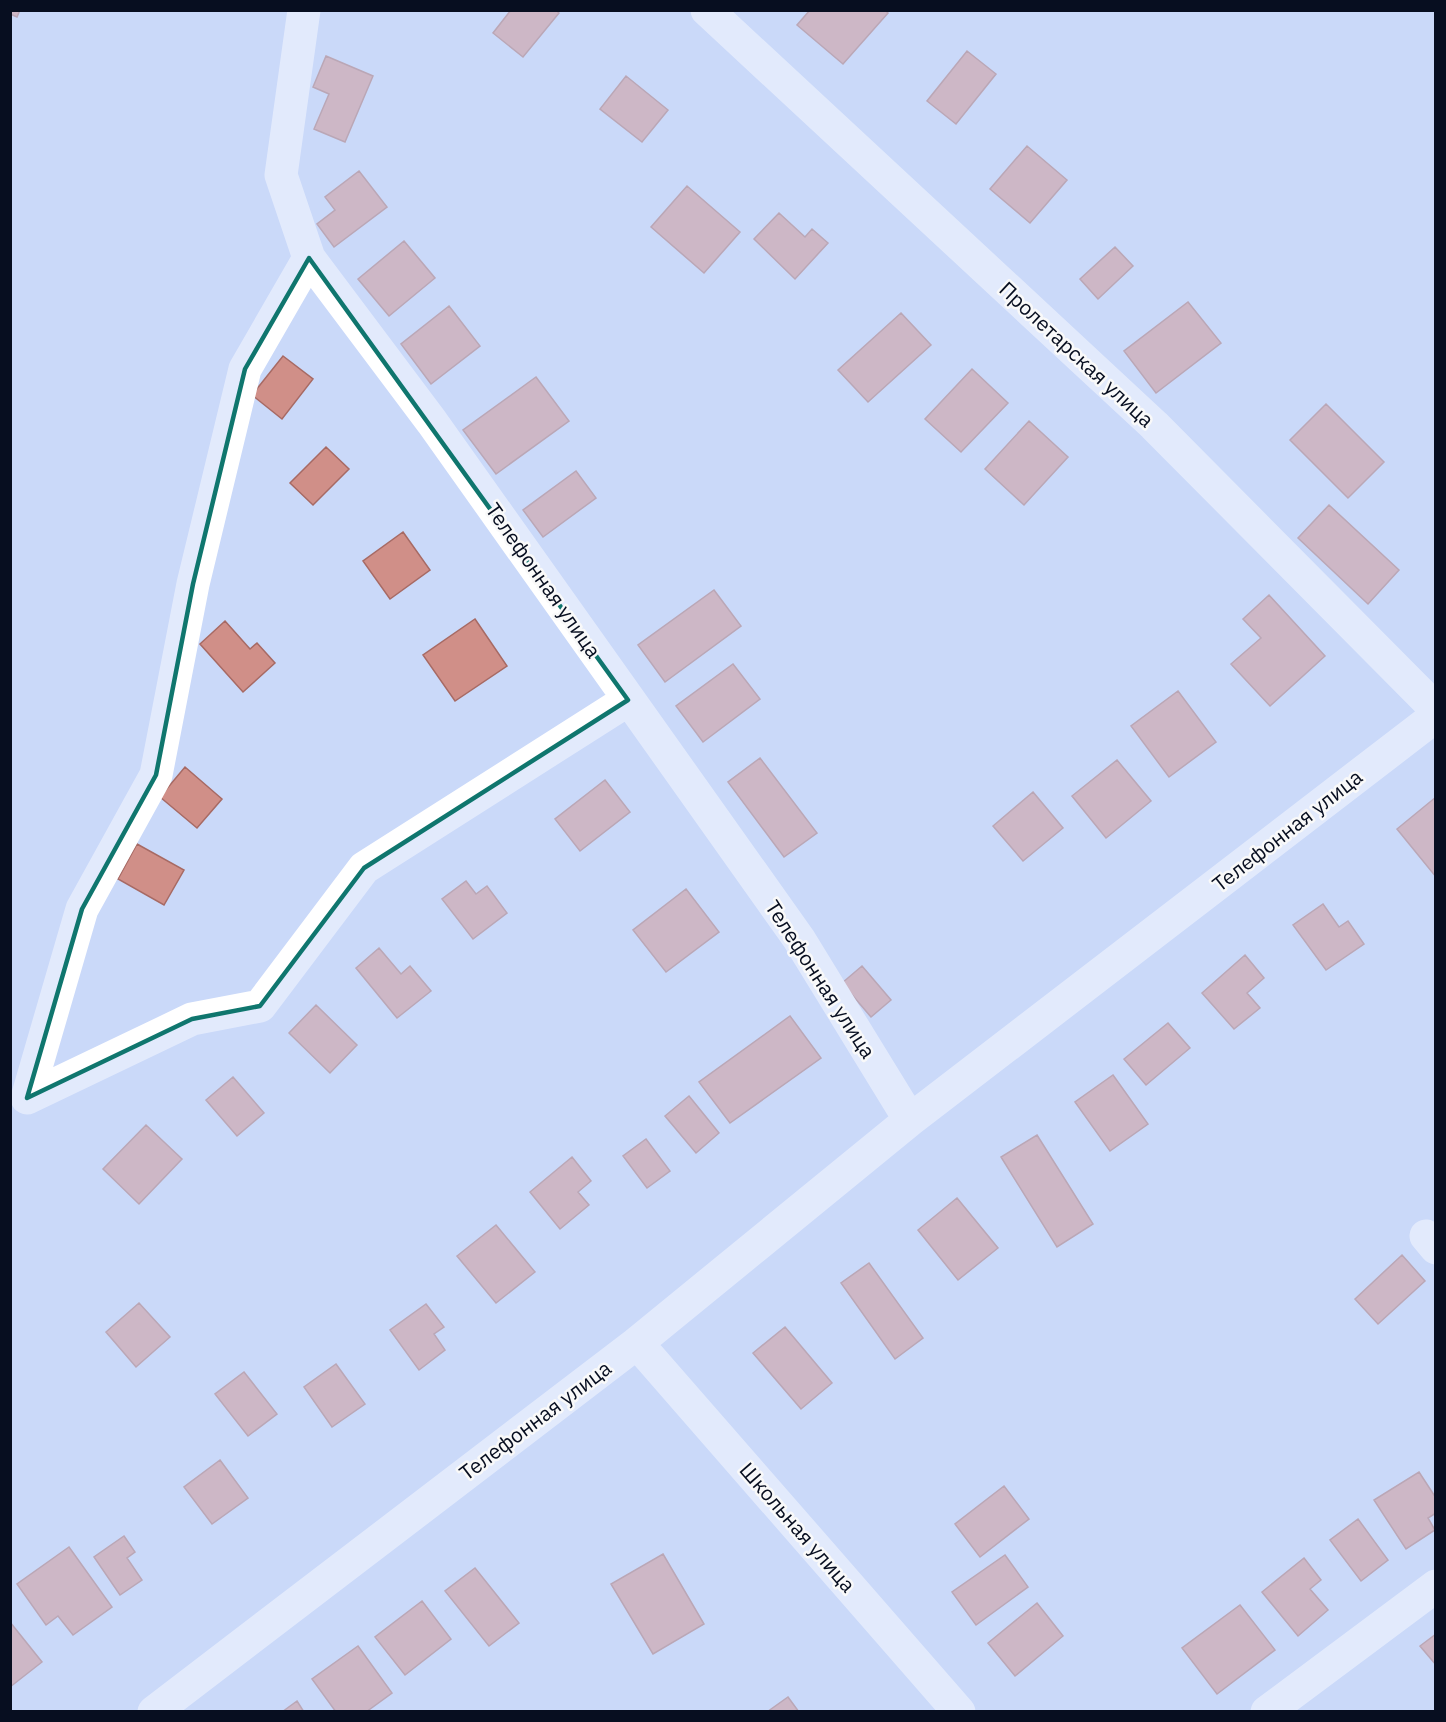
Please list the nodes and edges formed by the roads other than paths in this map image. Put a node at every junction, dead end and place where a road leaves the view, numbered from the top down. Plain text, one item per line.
1 (304, 10) edge
2 (706, 10) edge
3 (309, 258) junction
4 (628, 700) junction
5 (1436, 710) edge
6 (1436, 716) edge
7 (910, 1120) junction
8 (637, 1343) junction
9 (1436, 1586) edge
10 (154, 1712) edge
11 (958, 1712) edge
12 (1267, 1712) edge

1 - 3 street, Телефонная улица
2 - 5 street, Пролетарская улица
3 - 4 street, Телефонная улица
3 - 4 street
4 - 7 street, Телефонная улица
6 - 7 street, Телефонная улица
7 - 8 street, Телефонная улица
8 - 10 street, Телефонная улица
8 - 11 street, Школьная улица
9 - 12 street

